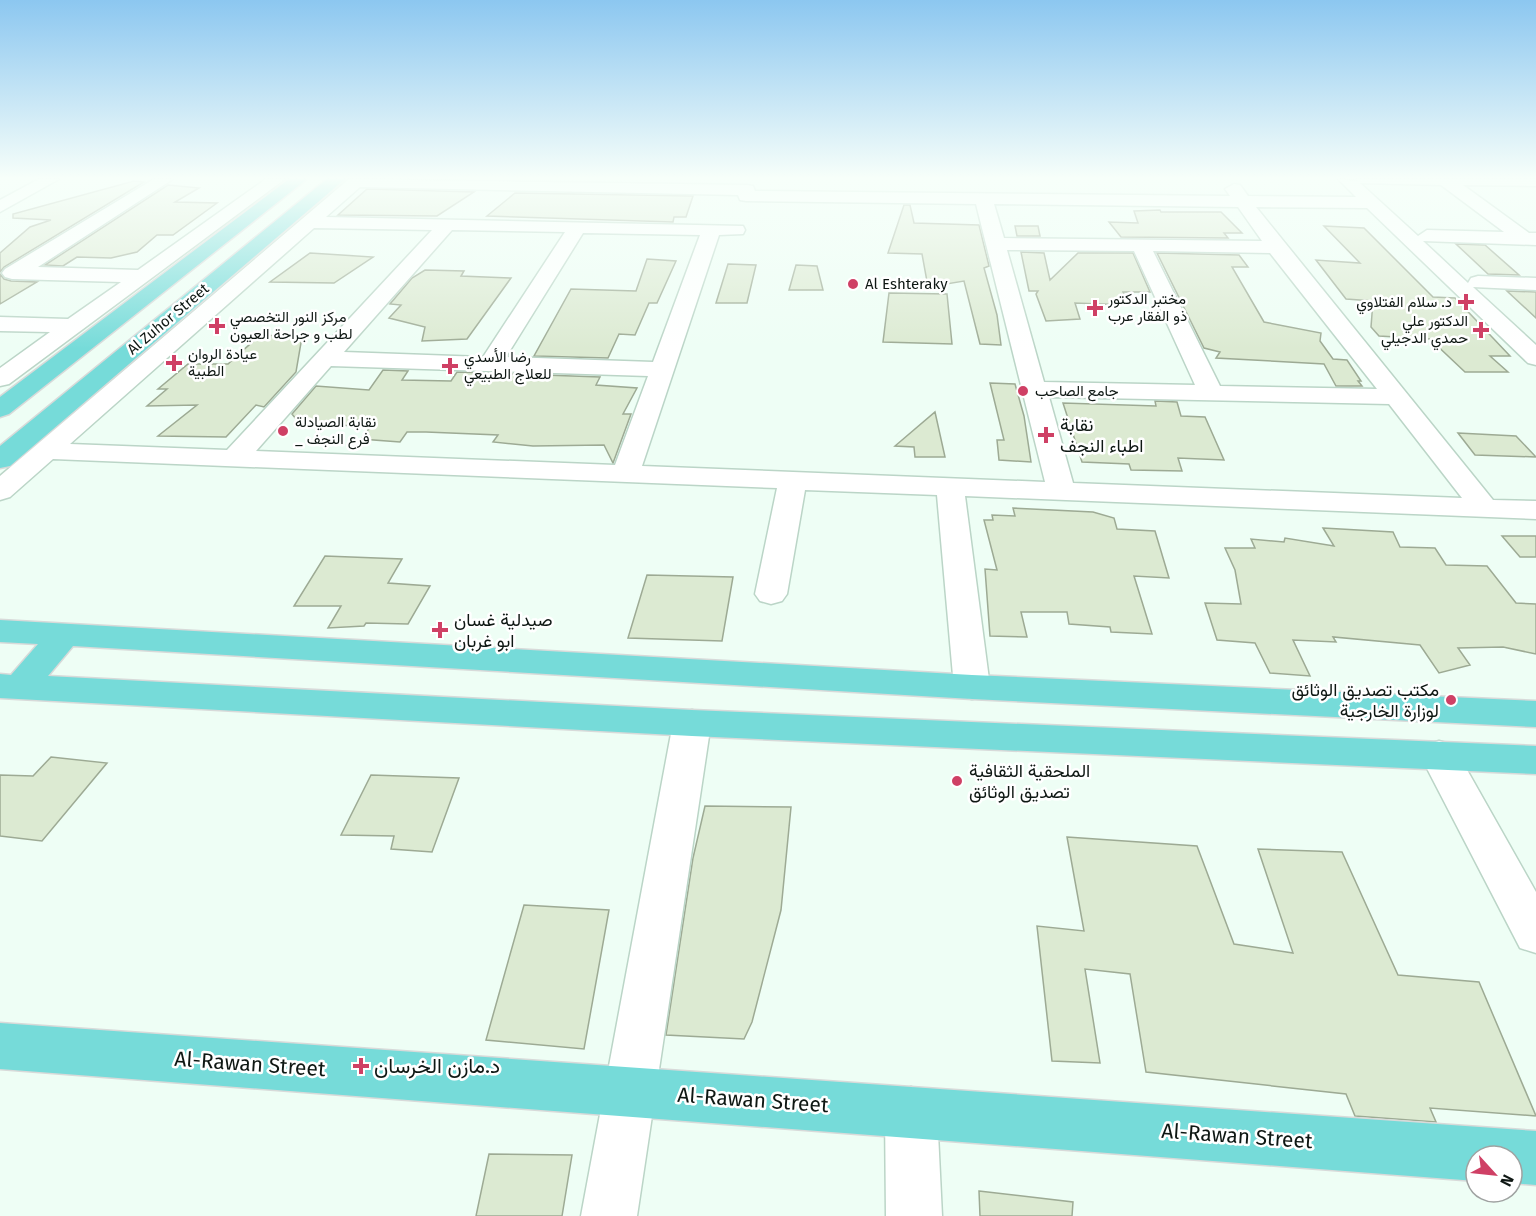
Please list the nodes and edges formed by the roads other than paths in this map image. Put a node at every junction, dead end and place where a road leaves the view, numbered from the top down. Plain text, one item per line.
1 (70, 236) edge
2 (199, 236) edge
3 (224, 236) edge
4 (277, 236) edge
5 (291, 236) edge
6 (437, 236) edge
7 (572, 236) edge
8 (709, 236) edge
9 (731, 236) edge
10 (995, 236) edge
11 (1268, 236) edge
12 (1412, 236) edge
13 (1427, 236) joint
14 (1531, 239) edge
15 (997, 244) junction
16 (1142, 246) junction
17 (1276, 247) junction
18 (699, 263) junction
19 (8, 273) edge
20 (143, 276) junction
21 (1478, 282) junction
22 (1536, 284) edge
23 (126, 310) junction
24 (176, 312) junction
25 (0, 324) edge
26 (73, 326) junction
27 (1536, 335) edge
28 (74, 350) junction
29 (129, 351) junction
30 (1536, 358) edge
31 (326, 359) junction
32 (491, 363) junction
33 (661, 369) junction
34 (0, 380) edge
35 (1036, 389) junction
36 (1212, 394) junction
37 (1397, 397) junction
38 (0, 409) edge
39 (45, 451) junction
40 (236, 457) junction
41 (0, 460) edge
42 (626, 473) junction
43 (793, 480) junction
44 (950, 486) junction
45 (1061, 490) junction
46 (0, 491) edge
47 (1485, 508) junction
48 (1536, 510) edge
49 (771, 594) dead end
50 (0, 631) edge
51 (65, 634) junction
52 (10, 687) edge
53 (972, 687) junction
54 (1536, 714) edge
55 (692, 723) junction
56 (1439, 755) junction
57 (1536, 760) edge
58 (1536, 934) edge
59 (0, 1046) edge
60 (631, 1091) junction
61 (910, 1112) junction
62 (1464, 1153) edge
63 (609, 1216) edge
64 (914, 1216) edge

1 - 19 street
2 - 20 street
3 - 23 main road, Al Zuhor Street
4 - 24 main road, Al Zuhor Street
5 - 39 street
6 - 31 street
7 - 32 street
8 - 18 street
9 - 18 street
10 - 15 street
11 - 17 street
12 - 30 street
13 - 14 street
13 - 21 street
15 - 16 street
15 - 35 street
16 - 17 street
16 - 36 street
17 - 37 street
18 - 33 street
19 - 20 street
20 - 26 street
21 - 22 street
21 - 27 street
23 - 24 main road
23 - 28 main road, Al Zuhor Street
24 - 29 main road, Al Zuhor Street
25 - 26 street
26 - 34 street
28 - 29 main road
28 - 38 main road, Al Zuhor Street
29 - 41 main road, Al Zuhor Street
31 - 32 street
31 - 40 street
32 - 33 street
33 - 42 street
35 - 36 street
35 - 45 street
36 - 37 street
37 - 47 street
39 - 40 street
39 - 46 street
40 - 42 street
42 - 43 street
43 - 44 street
43 - 49 street
44 - 45 street
44 - 53 street
45 - 47 street
47 - 48 street
50 - 51 main road
51 - 52 main road
51 - 53 main road
52 - 55 main road
53 - 54 main road
55 - 56 main road
55 - 60 street
56 - 57 main road
56 - 58 street
59 - 60 main road, Al-Rawan Street
60 - 61 main road, Al-Rawan Street
60 - 63 street
61 - 62 main road, Al-Rawan Street
61 - 64 street

